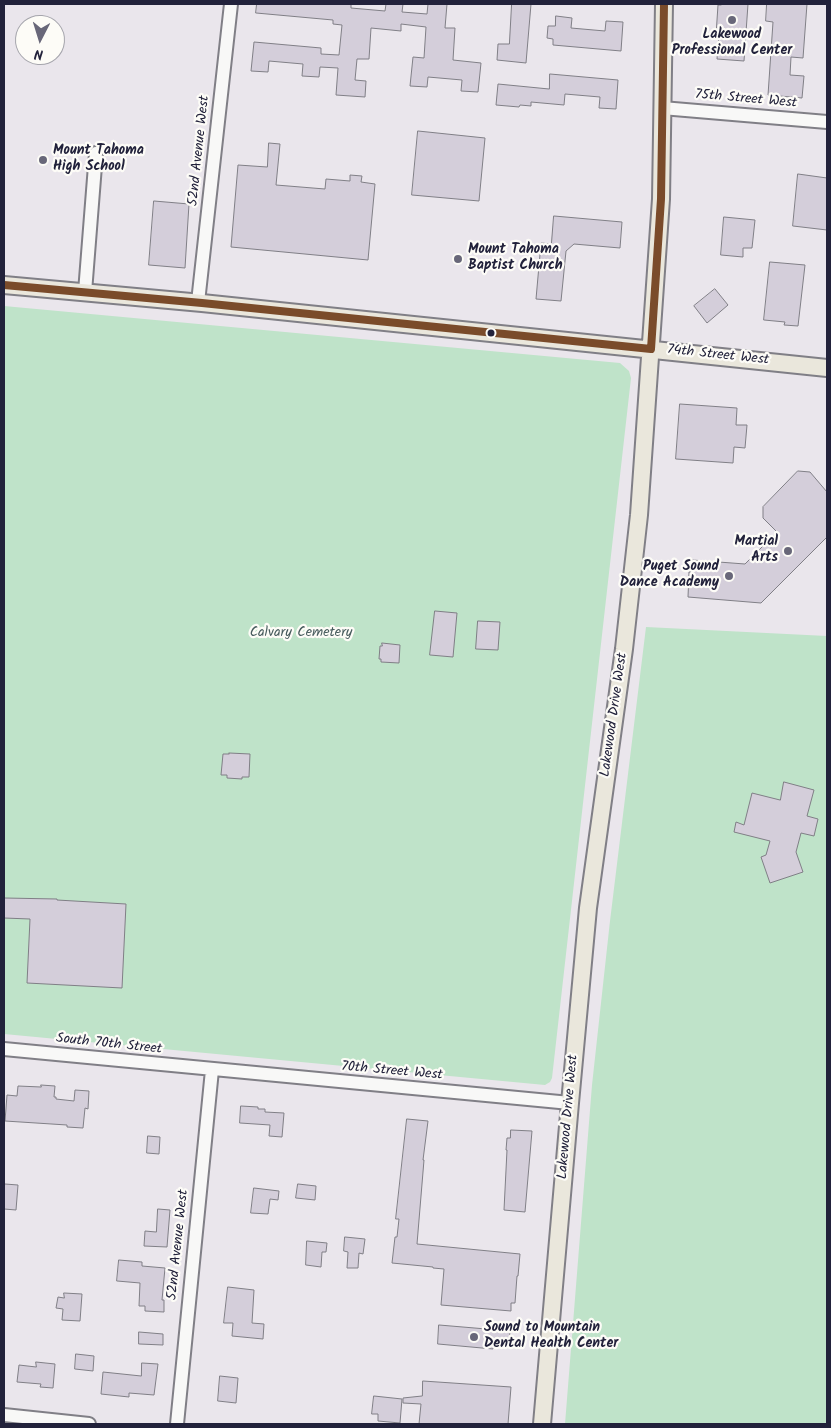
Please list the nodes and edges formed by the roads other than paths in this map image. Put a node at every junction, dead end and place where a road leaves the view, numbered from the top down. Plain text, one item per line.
1 (231, 4) edge
2 (664, 4) edge
3 (662, 108) junction
4 (827, 122) edge
5 (96, 153) dead end
6 (4, 285) edge
7 (85, 292) junction
8 (198, 302) junction
9 (651, 349) junction
10 (827, 368) edge
11 (4, 1049) edge
12 (212, 1070) junction
13 (570, 1103) junction
14 (4, 1416) edge
15 (88, 1424) edge
16 (177, 1424) edge
17 (542, 1424) edge

1 - 8 street, 52nd Avenue West
2 - 3 main road, Lakewood Drive West
3 - 4 street, 75th Street West
3 - 9 main road, Lakewood Drive West
5 - 7 street
6 - 7 main road, 74th Street West
7 - 8 main road, 74th Street West
8 - 9 main road, 74th Street West
9 - 10 main road, 74th Street West
9 - 13 main road, Lakewood Drive West
11 - 12 street, South 70th Street
12 - 13 street, 70th Street West
12 - 16 street, 52nd Avenue West
13 - 17 main road, Lakewood Drive West
14 - 15 street

